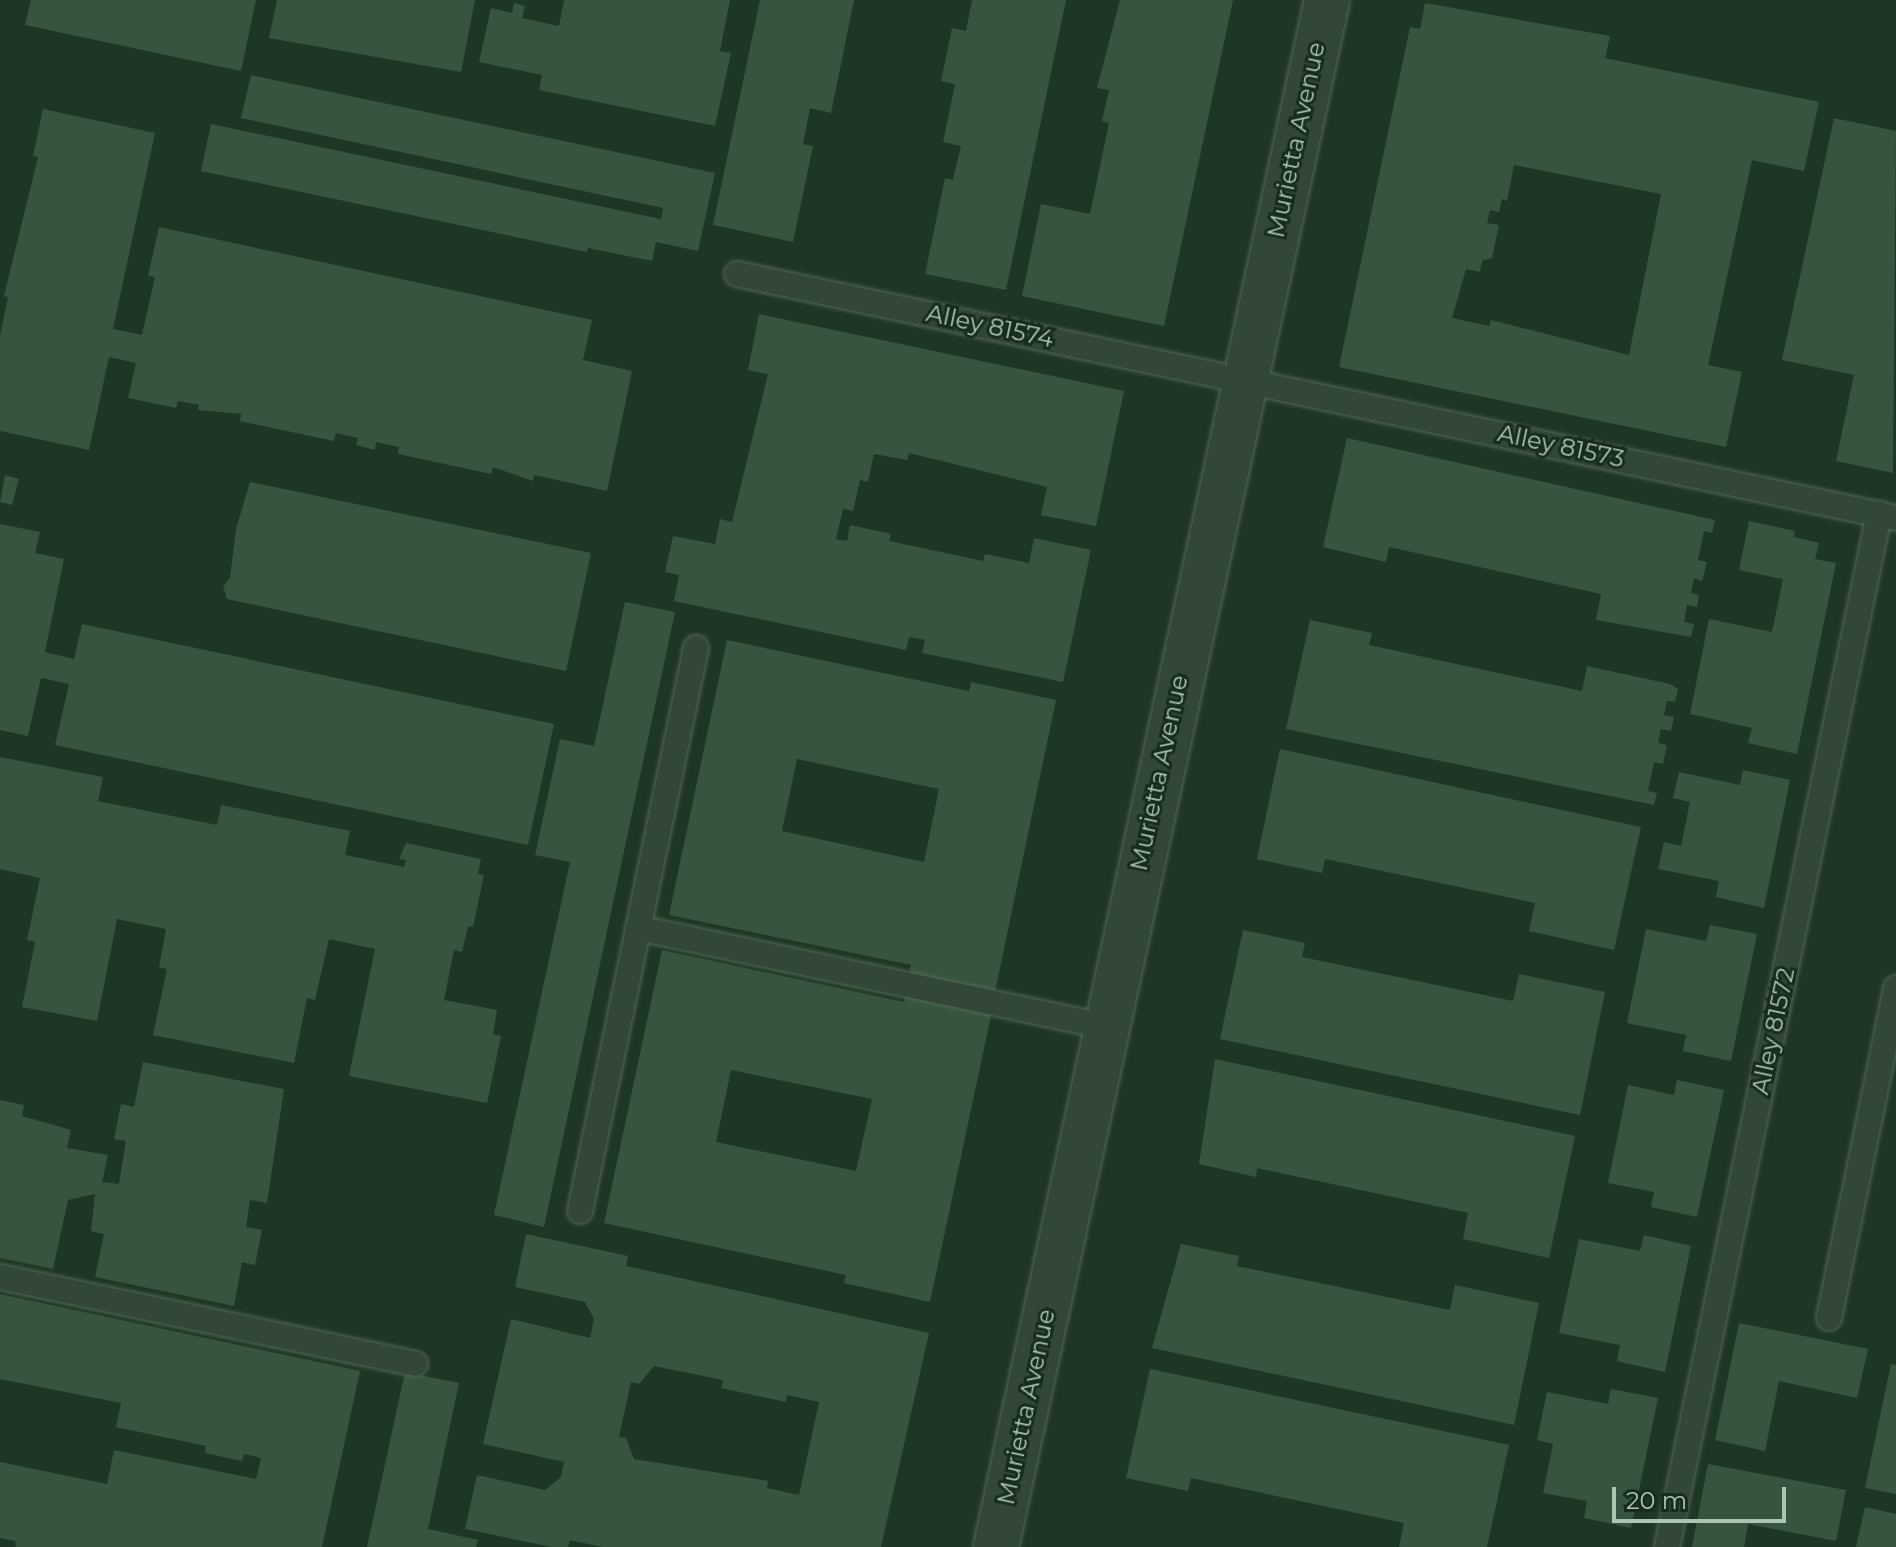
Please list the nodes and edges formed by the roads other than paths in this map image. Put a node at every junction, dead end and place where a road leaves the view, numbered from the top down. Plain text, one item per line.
1 (1327, 0) edge
2 (737, 274) dead end
3 (1243, 378) junction
4 (1887, 516) edge
5 (696, 648) dead end
6 (638, 928) junction
7 (1896, 988) edge
8 (1106, 1027) junction
9 (580, 1211) dead end
10 (0, 1277) edge
11 (1829, 1318) dead end
12 (415, 1364) dead end
13 (996, 1547) edge
14 (1667, 1547) edge

1 - 3 street, Murietta Avenue
2 - 3 lane, Alley 81574
3 - 4 lane, Alley 81573
3 - 8 street, Murietta Avenue
4 - 14 lane, Alley 81572
5 - 6 lane
6 - 8 lane
6 - 9 lane
7 - 11 lane
8 - 13 street, Murietta Avenue
10 - 12 lane

